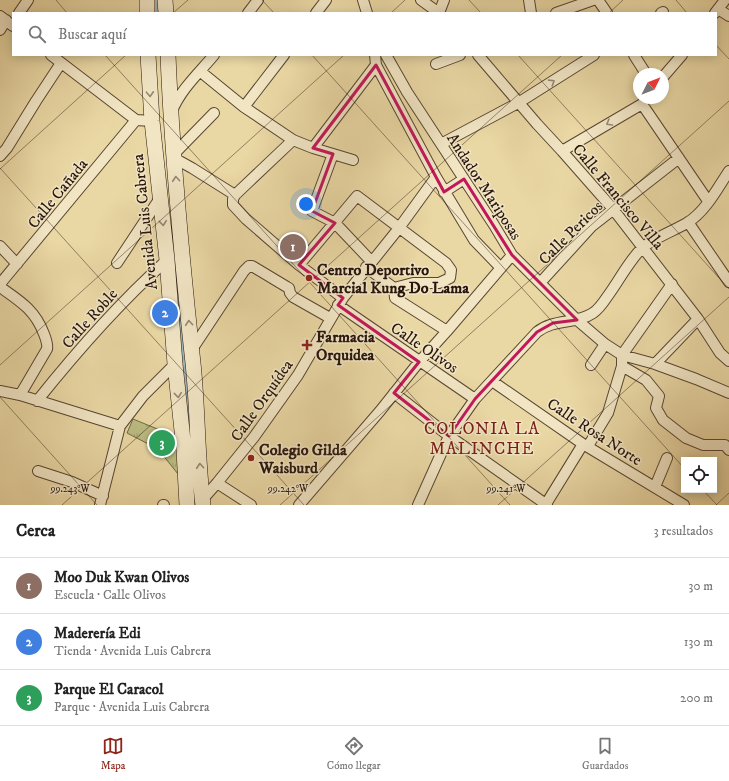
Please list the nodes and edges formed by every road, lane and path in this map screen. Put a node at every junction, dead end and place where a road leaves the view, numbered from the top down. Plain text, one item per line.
1 (28, 0) edge
2 (146, 0) edge
3 (165, 0) edge
4 (258, 0) edge
5 (326, 0) edge
6 (363, 0) edge
7 (421, 0) edge
8 (444, 0) edge
9 (529, 0) edge
10 (593, 0) edge
11 (598, 0) edge
12 (725, 0) edge
13 (716, 11) edge
14 (20, 12) edge
15 (147, 12) edge
16 (166, 12) edge
17 (249, 12) edge
18 (317, 12) edge
19 (367, 12) edge
20 (438, 12) edge
21 (439, 12) edge
22 (531, 12) edge
23 (559, 12) edge
24 (606, 12) edge
25 (729, 16) edge
26 (9, 22) edge
27 (0, 30) edge
28 (52, 56) edge
29 (148, 56) edge
30 (168, 56) edge
31 (213, 56) edge
32 (283, 56) edge
33 (387, 56) edge
34 (457, 56) edge
35 (479, 56) edge
36 (592, 56) edge
37 (635, 56) edge
38 (681, 56) edge
39 (375, 60) edge
40 (61, 63) junction
41 (436, 64) dead end
42 (642, 68) edge
43 (669, 70) edge
44 (201, 72) junction
45 (518, 103) junction
46 (639, 104) edge
47 (646, 104) edge
48 (244, 107) junction
49 (214, 113) dead end
50 (170, 117) junction
51 (136, 120) junction
52 (152, 121) junction
53 (293, 140) junction
54 (441, 144) junction
55 (313, 148) junction
56 (562, 151) junction
57 (333, 154) junction
58 (0, 156) edge
59 (174, 157) junction
60 (679, 158) junction
61 (352, 160) dead end
62 (729, 171) edge
63 (436, 177) junction
64 (464, 179) junction
65 (444, 192) junction
66 (235, 195) junction
67 (160, 198) junction
68 (708, 201) junction
69 (613, 209) junction
70 (688, 222) junction
71 (335, 223) junction
72 (399, 228) junction
73 (0, 246) edge
74 (643, 247) junction
75 (182, 255) junction
76 (512, 255) junction
77 (117, 263) dead end
78 (17, 264) junction
79 (369, 264) junction
80 (298, 265) junction
81 (168, 267) junction
82 (501, 268) junction
83 (184, 274) junction
84 (729, 282) edge
85 (0, 284) edge
86 (540, 284) junction
87 (672, 284) junction
88 (0, 287) edge
89 (394, 288) junction
90 (340, 302) junction
91 (330, 318) junction
92 (698, 319) junction
93 (577, 320) junction
94 (447, 331) junction
95 (604, 344) junction
96 (191, 351) junction
97 (622, 355) junction
98 (729, 361) edge
99 (419, 362) junction
100 (175, 364) junction
101 (655, 364) junction
102 (591, 365) dead end
103 (622, 366) junction
104 (492, 381) junction
105 (0, 391) edge
106 (394, 393) junction
107 (729, 393) edge
108 (20, 395) junction
109 (475, 399) junction
110 (37, 401) junction
111 (120, 426) junction
112 (449, 436) junction
113 (585, 445) junction
114 (729, 450) edge
115 (667, 458) dead end
116 (38, 471) dead end
117 (217, 483) junction
118 (655, 487) junction
119 (101, 501) edge
120 (203, 502) edge
121 (187, 505) edge
122 (251, 505) edge
123 (299, 505) edge
124 (418, 505) edge
125 (547, 505) edge
126 (684, 505) edge

1 - 14 street
2 - 15 street
3 - 16 street
4 - 17 street
5 - 18 street
6 - 19 street
7 - 20 street
8 - 21 street
9 - 22 street
10 - 23 street
11 - 24 street
12 - 13 street
13 - 25 street
26 - 27 street
28 - 40 street
29 -> 52 street, Avenida Luis Cabrera
30 - 50 street
31 - 44 street
32 - 48 street
33 - 54 street, Andador Mariposas
34 - 41 street
35 - 45 street, Calle Francisco Villa
45 -> 36 street
37 - 42 street
38 - 43 street
39 - 55 street
39 - 63 street
40 - 51 street
40 - 58 street
44 - 48 street
44 - 50 street
45 - 54 street
45 - 56 street, Calle Francisco Villa
46 -> 56 street
47 - 60 street
48 - 53 street
49 - 59 street
50 - 59 street
51 - 52 street
51 - 78 street, Calle Cañada
52 - 67 street, Avenida Luis Cabrera
53 - 55 street
53 - 66 street
54 - 64 street, Andador Mariposas
55 - 57 street
56 - 69 street, Calle Francisco Villa
57 - 61 street
57 - 71 street
59 - 66 street
75 -> 59 street
60 - 68 street
60 - 69 street, Calle Pericos
62 - 68 street
63 - 65 street
63 - 72 street, Calle Orquídea
64 - 65 street
64 - 76 street, Andador Mariposas
65 - 82 street
66 - 80 street, Calle Olivos
67 - 77 street
67 -> 81 street, Avenida Luis Cabrera
68 - 70 street
69 - 74 street, Calle Francisco Villa
69 - 86 street, Calle Pericos
70 - 74 street
70 - 84 street
71 - 72 street
71 - 79 street
71 - 80 street
72 - 79 street, Calle Orquídea
72 - 89 street
73 - 78 street
74 - 87 street, Calle Francisco Villa
74 - 93 street
75 - 81 street
75 - 83 street
76 - 82 street
76 - 86 street, Andador Mariposas
78 - 85 street, Calle Cañada
79 - 89 street
79 - 90 street, Calle Orquídea
80 - 90 street, Calle Olivos
81 - 83 street
81 - 100 street, Avenida Luis Cabrera
81 - 110 street, Calle Roble
82 - 94 street
96 -> 83 street
86 - 93 street, Andador Mariposas
87 - 92 street, Calle Francisco Villa
87 - 97 street
88 - 108 street
89 - 94 street
90 - 91 street, Calle Orquídea
90 - 99 street, Calle Olivos
91 - 96 street
91 - 117 street, Calle Orquídea
92 - 98 street, Calle Francisco Villa
92 - 101 street
93 - 95 street, Andador Mariposas
93 - 104 street
94 - 99 street
95 - 97 street, Andador Mariposas
95 - 102 street
120 -> 96 street
97 - 101 street, Andador Mariposas
97 - 103 street
99 - 106 street
99 - 109 street, Calle Olivos
100 - 111 street
100 -> 121 street, Avenida Luis Cabrera
101 - 107 street, Andador Mariposas
103 - 113 street
103 - 114 street
104 - 109 street
104 - 113 street, Calle Rosa Norte
105 - 108 street
106 - 112 street
106 - 123 street
108 - 110 street
109 - 112 street
110 - 111 street
111 - 119 street
112 - 124 street
112 - 125 street
113 - 118 street, Calle Rosa Norte
113 - 125 street
115 - 118 street
116 - 119 street
117 - 120 street, Calle Orquídea
117 - 122 street
118 - 126 street, Calle Rosa Norte

